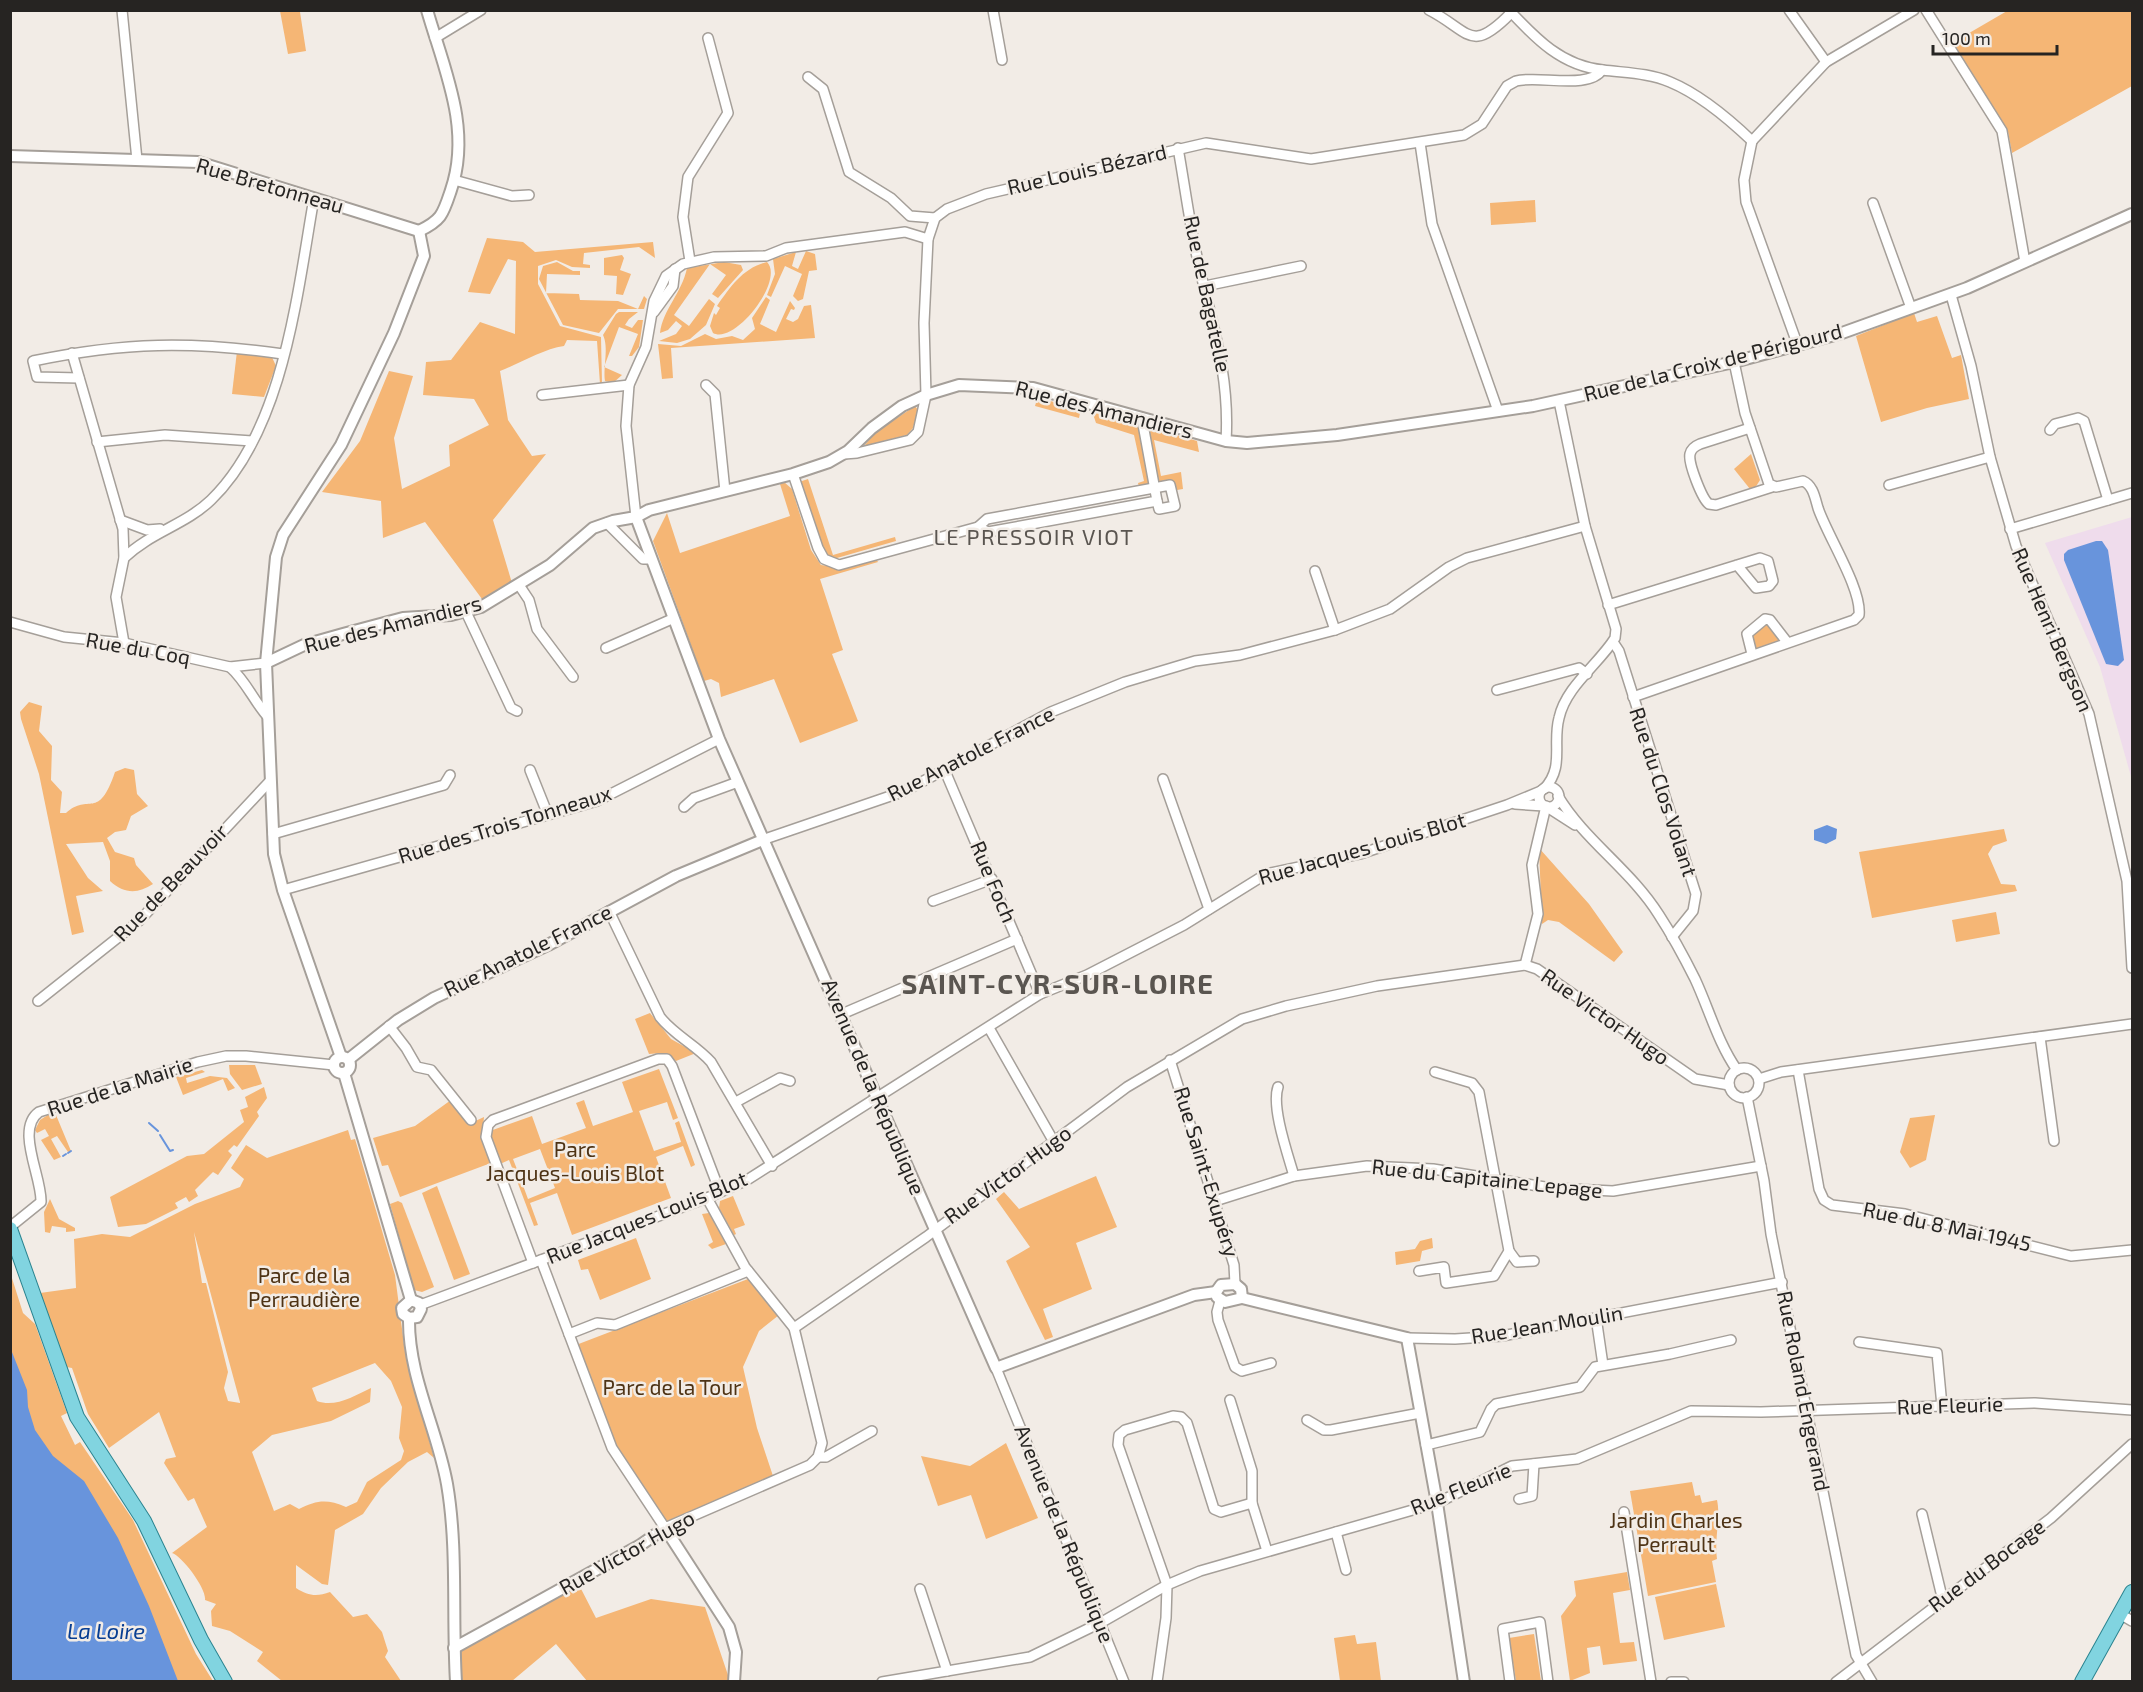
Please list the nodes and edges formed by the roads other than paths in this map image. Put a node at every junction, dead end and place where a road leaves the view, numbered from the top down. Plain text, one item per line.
1 (122, 10) edge
2 (427, 10) edge
3 (481, 10) edge
4 (993, 10) edge
5 (1429, 10) edge
6 (1789, 10) edge
7 (1914, 10) edge
8 (1926, 10) edge
9 (1510, 12) edge
10 (435, 38) junction
11 (708, 38) dead end
12 (1002, 60) dead end
13 (1826, 62) junction
14 (1602, 70) junction
15 (808, 77) dead end
16 (1752, 141) junction
17 (1420, 143) junction
18 (1178, 148) junction
19 (10, 156) edge
20 (137, 160) junction
21 (454, 180) junction
22 (529, 195) dead end
23 (314, 198) junction
24 (1873, 203) dead end
25 (2133, 214) edge
26 (935, 218) junction
27 (419, 231) junction
28 (928, 240) junction
29 (690, 261) junction
30 (2025, 262) junction
31 (1301, 266) dead end
32 (1205, 286) junction
33 (1951, 295) junction
34 (1911, 308) junction
35 (1798, 346) junction
36 (72, 352) junction
37 (283, 354) junction
38 (1734, 362) junction
39 (79, 378) junction
40 (629, 385) junction
41 (706, 385) dead end
42 (542, 395) dead end
43 (926, 395) junction
44 (1559, 401) junction
45 (1497, 411) junction
46 (1142, 419) junction
47 (1750, 428) junction
48 (2050, 430) dead end
49 (252, 441) junction
50 (1226, 441) junction
51 (97, 442) junction
52 (844, 454) junction
53 (1990, 457) junction
54 (793, 474) junction
55 (1889, 485) dead end
56 (1772, 487) junction
57 (1155, 488) junction
58 (725, 490) junction
59 (2133, 493) edge
60 (1100, 498) junction
61 (2108, 500) junction
62 (1157, 501) junction
63 (1103, 511) junction
64 (1025, 512) junction
65 (636, 517) junction
66 (120, 519) junction
67 (607, 523) junction
68 (1027, 525) junction
69 (1585, 526) junction
70 (168, 527) junction
71 (978, 527) junction
72 (2010, 529) junction
73 (124, 558) junction
74 (651, 559) junction
75 (1737, 565) dead end
76 (1315, 572) dead end
77 (519, 585) junction
78 (1608, 605) junction
79 (466, 612) junction
80 (672, 619) junction
81 (10, 622) edge
82 (1335, 630) junction
83 (1613, 642) junction
84 (1787, 642) junction
85 (124, 643) junction
86 (606, 648) dead end
87 (1752, 654) junction
88 (266, 663) junction
89 (230, 667) junction
90 (1587, 674) junction
91 (573, 677) dead end
92 (1497, 690) dead end
93 (1633, 697) junction
94 (517, 711) dead end
95 (268, 717) junction
96 (719, 739) junction
97 (1557, 766) junction
98 (530, 770) dead end
99 (945, 771) junction
100 (450, 775) dead end
101 (1163, 779) dead end
102 (270, 781) junction
103 (738, 782) junction
104 (1542, 790) junction
105 (1558, 794) junction
106 (1507, 805) junction
107 (1546, 806) junction
108 (684, 807) dead end
109 (548, 815) junction
110 (1587, 833) junction
111 (273, 834) junction
112 (765, 839) junction
113 (992, 879) junction
114 (283, 891) junction
115 (933, 901) dead end
116 (1209, 909) junction
117 (609, 911) junction
118 (1672, 937) junction
119 (1017, 939) junction
120 (1525, 965) junction
121 (2133, 968) edge
122 (1040, 994) junction
123 (38, 1001) dead end
124 (842, 1014) junction
125 (2133, 1024) edge
126 (389, 1026) junction
127 (989, 1028) junction
128 (2040, 1037) junction
129 (341, 1060) junction
130 (1170, 1060) junction
131 (1737, 1070) junction
132 (1798, 1070) junction
133 (1435, 1072) dead end
134 (1759, 1079) junction
135 (790, 1081) dead end
136 (1729, 1085) junction
137 (1278, 1088) dead end
138 (1747, 1097) junction
139 (877, 1098) junction
140 (736, 1102) junction
141 (471, 1120) dead end
142 (1054, 1142) junction
143 (2054, 1142) dead end
144 (772, 1166) junction
145 (1761, 1166) junction
146 (1294, 1176) junction
147 (1496, 1180) junction
148 (720, 1192) junction
149 (707, 1198) junction
150 (1215, 1201) junction
151 (10, 1228) edge
152 (934, 1228) junction
153 (1509, 1251) junction
154 (2133, 1251) edge
155 (537, 1261) junction
156 (1534, 1261) dead end
157 (748, 1271) junction
158 (1419, 1271) dead end
159 (1782, 1282) junction
160 (1235, 1284) junction
161 (1218, 1296) junction
162 (1242, 1298) junction
163 (416, 1303) junction
164 (409, 1318) junction
165 (1597, 1324) dead end
166 (794, 1328) junction
167 (569, 1334) junction
168 (1407, 1338) junction
169 (1731, 1340) dead end
170 (1859, 1342) dead end
171 (1270, 1363) dead end
172 (1603, 1365) junction
173 (996, 1368) junction
174 (1230, 1400) dead end
175 (1942, 1406) junction
176 (2133, 1410) edge
177 (1806, 1411) junction
178 (1420, 1413) junction
179 (1307, 1420) dead end
180 (872, 1431) dead end
181 (2133, 1444) edge
182 (1426, 1445) junction
183 (818, 1456) junction
184 (1534, 1464) junction
185 (1519, 1499) dead end
186 (1252, 1503) junction
187 (1437, 1503) junction
188 (1624, 1512) dead end
189 (1922, 1514) dead end
190 (665, 1528) junction
191 (1336, 1532) junction
192 (1267, 1551) junction
193 (1346, 1570) dead end
194 (1167, 1585) junction
195 (920, 1589) dead end
196 (2133, 1592) edge
197 (1943, 1601) junction
198 (2126, 1617) edge
199 (1102, 1622) junction
200 (453, 1648) junction
201 (1859, 1663) junction
202 (947, 1671) junction
203 (225, 1682) edge
204 (456, 1682) edge
205 (734, 1682) edge
206 (882, 1682) edge
207 (1124, 1682) edge
208 (1157, 1682) edge
209 (1464, 1682) edge
210 (1510, 1682) edge
211 (1548, 1682) edge
212 (1651, 1682) edge
213 (1671, 1682) edge
214 (1684, 1682) edge
215 (1836, 1682) edge
216 (1872, 1682) edge
217 (2082, 1682) edge

1 - 20 street
2 - 10 street
3 - 10 street
4 - 12 street
5 - 9 street
6 - 13 street
7 - 13 street
8 - 30 street
9 - 14 street
10 - 21 street
11 - 29 street
13 - 16 street
14 - 16 street
14 - 17 street, Rue Louis Bézard
15 - 26 street
16 - 35 street
17 - 18 street, Rue Louis Bézard
17 - 45 street
18 - 26 street, Rue Louis Bézard
18 - 32 street, Rue de Bagatelle
19 - 20 street, Rue Bretonneau
20 - 23 street, Rue Bretonneau
21 - 22 street
21 - 27 street
23 - 27 street, Rue Bretonneau
23 - 37 street
24 - 34 street
25 - 30 street, Rue de la Croix de Périgourd
26 - 28 street
27 - 88 street
28 - 29 street
28 - 43 street
29 - 40 street
30 - 33 street, Rue de la Croix de Périgourd
31 - 32 street
32 - 50 street, Rue de Bagatelle
33 - 34 street, Rue de la Croix de Périgourd
33 - 53 street, Rue Henri Bergson
34 - 35 street, Rue de la Croix de Périgourd
35 - 38 street, Rue de la Croix de Périgourd
36 - 37 street
36 - 39 street
36 - 39 street
37 - 49 street
38 - 44 street, Rue de la Croix de Périgourd
38 - 47 street
39 - 51 street
40 - 42 street
40 - 65 street
41 - 58 street
43 - 46 street, Rue des Amandiers
43 - 52 street, Rue des Amandiers
43 - 52 street
44 - 45 street, Rue des Amandiers
44 - 69 street
45 - 50 street, Rue des Amandiers
46 - 50 street, Rue des Amandiers
46 - 57 street
47 - 56 street
47 - 56 street
48 - 61 street
49 - 51 street
49 - 70 street
51 - 66 street
52 - 54 street, Rue des Amandiers
53 - 55 street
53 - 72 street, Rue Henri Bergson
54 - 58 street, Rue des Amandiers
54 - 71 street
56 - 84 street
57 - 60 street
57 - 62 street
57 - 62 street
58 - 65 street, Rue des Amandiers
59 - 61 street
60 - 63 street
60 - 64 street
61 - 72 street
62 - 63 street
63 - 68 street
64 - 68 street
64 - 71 street
65 - 67 street, Rue des Amandiers
65 - 74 street, Avenue de la République
66 - 70 street
66 - 73 street
67 - 74 street
67 - 77 street, Rue des Amandiers
68 - 71 street
69 - 78 street
69 - 82 street, Rue Anatole France
70 - 73 street
72 - 121 street, Rue Henri Bergson
73 - 85 street
74 - 80 street, Avenue de la République
75 - 78 street
76 - 82 street
77 - 79 street, Rue des Amandiers
77 - 91 street
78 - 83 street
79 - 88 street, Rue des Amandiers
79 - 94 street
80 - 86 street
80 - 96 street, Avenue de la République
81 - 85 street, Rue du Coq
82 - 99 street, Rue Anatole France
83 - 90 street
83 - 93 street, Rue du Clos Volant
84 - 87 street
84 - 87 street
85 - 89 street, Rue du Coq
87 - 93 street
88 - 89 street, Rue du Coq
88 - 95 street
89 - 95 street
90 - 92 street
90 - 97 street
93 - 118 street, Rue du Clos Volant
95 - 102 street
96 - 103 street, Avenue de la République
96 - 109 street, Rue des Trois Tonneaux
97 - 104 street
97 - 105 street
98 - 109 street
99 - 112 street, Rue Anatole France
99 - 113 street, Rue Foch
100 - 111 street
101 - 116 street
102 - 111 street
102 - 123 street, Rue de Beauvoir
103 - 108 street
103 - 112 street, Avenue de la République
104 - 105 street
104 - 106 street, Rue Jacques Louis Blot
104 - 107 street
105 - 107 street
105 - 110 street
106 - 107 street
106 - 116 street, Rue Jacques Louis Blot
107 - 110 street
107 - 120 street
109 - 114 street, Rue des Trois Tonneaux
110 - 118 street
111 - 114 street
112 - 117 street, Rue Anatole France
112 - 124 street, Avenue de la République
113 - 115 street
113 - 119 street, Rue Foch
114 - 129 street
116 - 122 street, Rue Jacques Louis Blot
117 - 126 street, Rue Anatole France
117 - 140 street
118 - 131 street
119 - 122 street, Rue Foch
119 - 124 street
120 - 130 street, Rue Victor Hugo
120 - 136 street, Rue Victor Hugo
122 - 127 street, Rue Jacques Louis Blot
124 - 139 street, Avenue de la République
125 - 128 street
126 - 129 street, Rue Anatole France
126 - 141 street
127 - 139 street, Rue Jacques Louis Blot
127 - 142 street
128 - 132 street
128 - 143 street
129 - 151 street, Rue de la Mairie
129 - 163 street
130 - 142 street, Rue Victor Hugo
130 - 150 street, Rue Saint-Exupéry
131 - 134 street
131 - 136 street
132 - 134 street
132 - 154 street, Rue du 8 Mai 1945
133 - 147 street
134 - 138 street
135 - 140 street
136 - 138 street
137 - 146 street
138 - 145 street, Rue Roland Engerand
139 - 144 street, Rue Jacques Louis Blot
139 - 152 street, Avenue de la République
140 - 144 street
142 - 152 street, Rue Victor Hugo
144 - 148 street, Rue Jacques Louis Blot
145 - 147 street, Rue du Capitaine Lepage
145 - 159 street, Rue Roland Engerand
146 - 147 street, Rue du Capitaine Lepage
146 - 150 street, Rue du Capitaine Lepage
147 - 153 street
148 - 149 street, Rue Jacques Louis Blot
148 - 155 street
149 - 155 street, Rue Jacques Louis Blot
149 - 157 street
150 - 160 street, Rue Saint-Exupéry
151 - 203 main road
152 - 166 street, Rue Victor Hugo
152 - 173 street, Avenue de la République
153 - 156 street
153 - 158 street
155 - 163 street, Rue Jacques Louis Blot
155 - 167 street
157 - 166 street
157 - 167 street
159 - 168 street, Rue Jean Moulin
159 - 177 street, Rue Roland Engerand
160 - 161 street
160 - 162 street
161 - 162 street
161 - 171 street
161 - 173 street
162 - 168 street, Rue Jean Moulin
163 - 164 street
163 - 164 street
164 - 200 street
165 - 172 street
166 - 183 street
167 - 190 street
168 - 178 street
169 - 172 street
170 - 175 street
172 - 182 street
173 - 199 street, Avenue de la République
174 - 186 street
175 - 176 street, Rue Fleurie
175 - 177 street, Rue Fleurie
177 - 184 street, Rue Fleurie
177 - 201 street, Rue Roland Engerand
178 - 179 street
178 - 182 street
180 - 183 street, Rue Victor Hugo
181 - 197 street, Rue du Bocage
182 - 187 street
183 - 190 street, Rue Victor Hugo
184 - 185 street
184 - 187 street, Rue Fleurie
186 - 192 street
186 - 194 street
187 - 191 street, Rue Fleurie
187 - 209 street
188 - 212 street
189 - 197 street
190 - 200 street, Rue Victor Hugo
190 - 205 street
191 - 192 street, Rue Fleurie
191 - 193 street
192 - 194 street, Rue Fleurie
194 - 199 street, Rue Fleurie
194 - 208 street
195 - 202 street
196 - 198 main road
197 - 201 street, Rue du Bocage
198 - 217 main road
199 - 202 street, Rue Fleurie
199 - 207 street, Avenue de la République
200 - 204 street
201 - 215 street, Rue du Bocage
201 - 216 street, Rue Roland Engerand
202 - 206 street, Rue Fleurie
210 - 211 street
213 - 214 street

